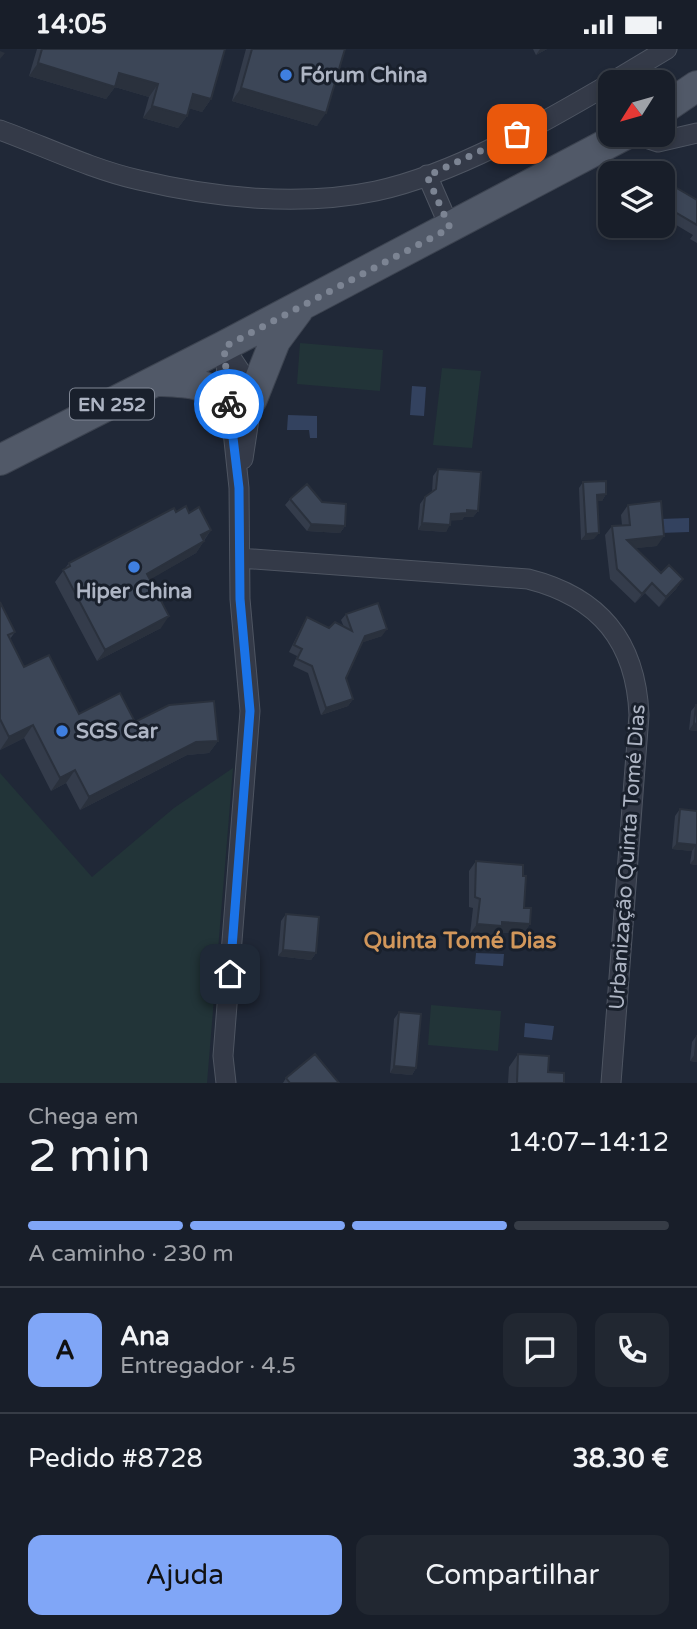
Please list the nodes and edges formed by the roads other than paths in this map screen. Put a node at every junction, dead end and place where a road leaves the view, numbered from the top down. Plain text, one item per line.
1 (667, 49) edge
2 (632, 70) edge
3 (697, 86) edge
4 (598, 90) edge
5 (676, 100) edge
6 (0, 130) edge
7 (697, 133) edge
8 (676, 138) edge
9 (602, 147) edge
10 (427, 176) junction
11 (450, 228) junction
12 (301, 306) junction
13 (224, 347) junction
14 (159, 381) junction
15 (241, 404) junction
16 (0, 460) edge
17 (240, 558) junction
18 (226, 1083) edge
19 (611, 1083) edge

1 - 2 street
3 - 5 main road
4 - 10 street
6 - 10 street
7 - 8 street
9 - 11 main road, EN 252
10 - 11 street
11 - 12 main road, EN 252
12 - 13 main road, EN 252
12 - 15 main road
13 - 14 main road, EN 252
13 - 15 street
14 - 15 main road
14 - 16 main road, EN 252
15 - 17 street
17 - 18 street
17 - 19 street, Urbanização Quinta Tomé Dias

